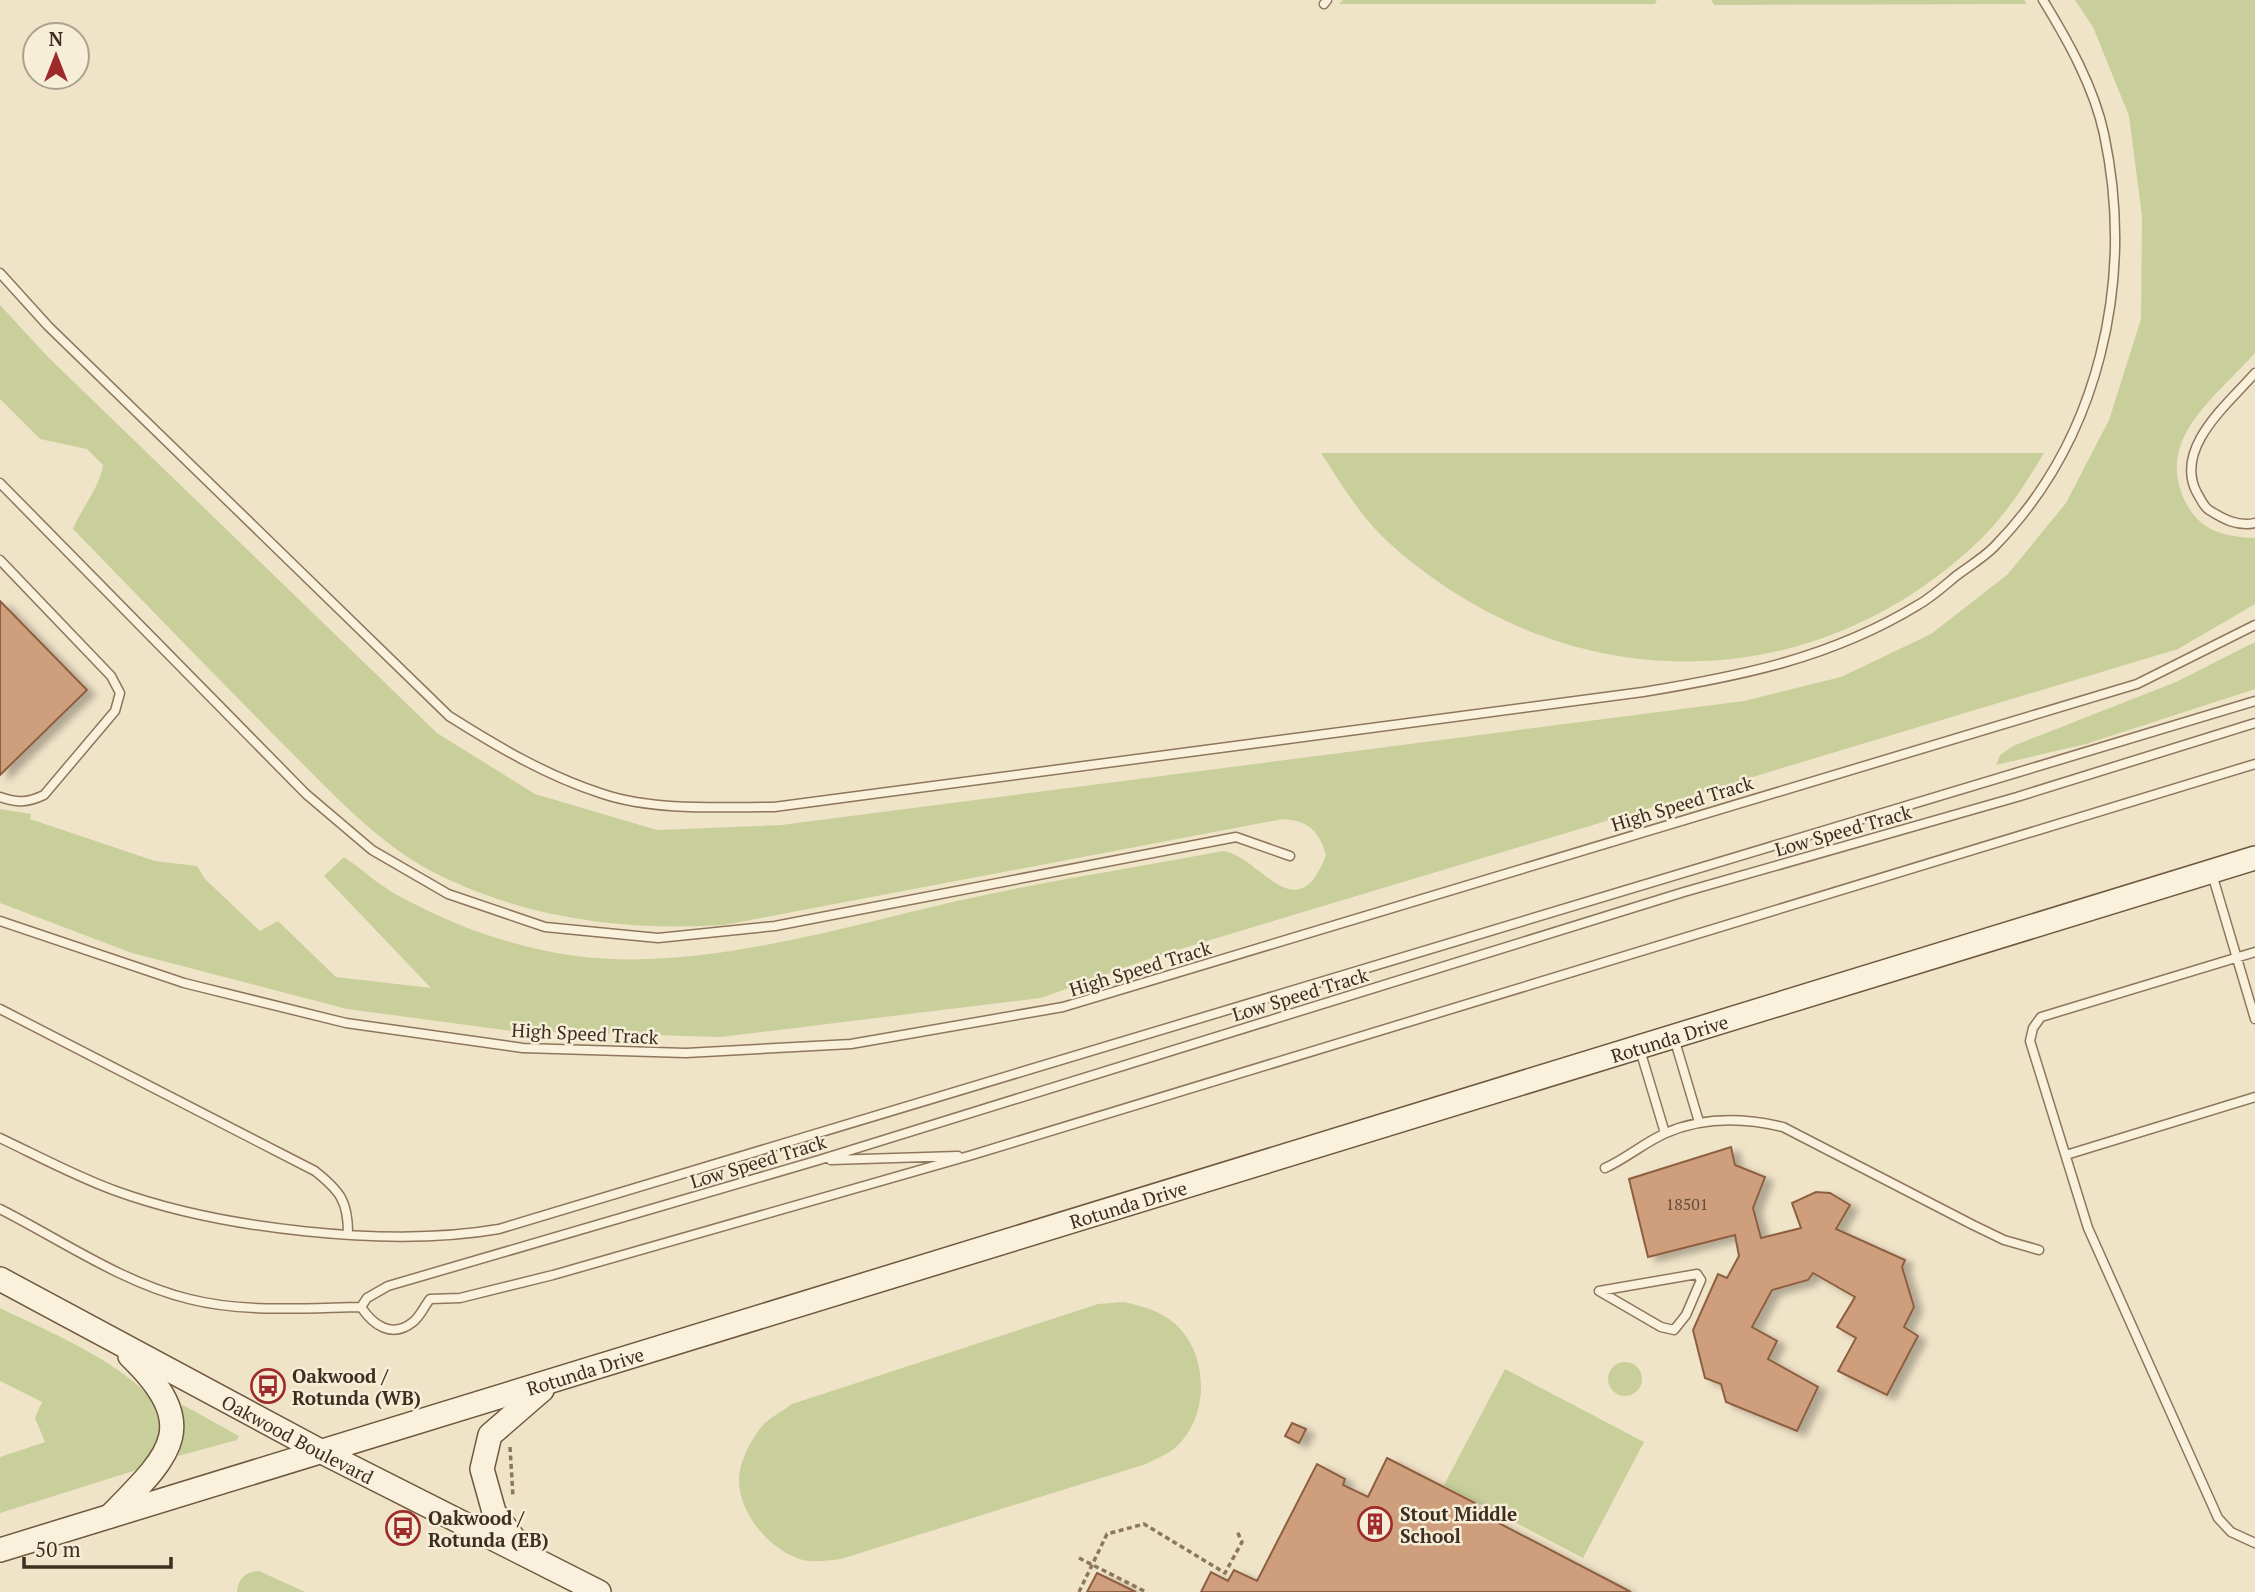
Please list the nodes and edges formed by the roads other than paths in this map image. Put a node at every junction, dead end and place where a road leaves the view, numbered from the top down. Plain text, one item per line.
1 (2043, 0) edge
2 (0, 273) edge
3 (2255, 373) edge
4 (0, 483) edge
5 (2255, 523) edge
6 (0, 560) edge
7 (2255, 625) edge
8 (2255, 701) edge
9 (2255, 723) edge
10 (2255, 764) edge
11 (0, 797) edge
12 (1290, 856) dead end
13 (2255, 858) edge
14 (2211, 871) junction
15 (0, 921) edge
16 (2255, 953) edge
17 (2237, 958) junction
18 (0, 1009) edge
19 (2255, 1019) edge
20 (1674, 1037) junction
21 (1639, 1047) junction
22 (2255, 1097) edge
23 (1699, 1122) junction
24 (1665, 1133) junction
25 (0, 1138) edge
26 (2066, 1155) junction
27 (972, 1156) junction
28 (818, 1160) junction
29 (1605, 1168) dead end
30 (0, 1209) edge
31 (348, 1233) junction
32 (2039, 1250) dead end
33 (0, 1279) edge
34 (1599, 1290) joint
35 (361, 1307) junction
36 (110, 1336) junction
37 (555, 1380) junction
38 (322, 1452) junction
39 (108, 1517) junction
40 (2255, 1542) edge
41 (0, 1550) edge
42 (525, 1555) junction
43 (599, 1592) edge

1 - 2 lane
3 - 5 lane
4 - 12 lane
6 - 11 lane
7 - 15 lane, High Speed Track
8 - 31 lane
9 - 28 lane, Low Speed Track
10 - 27 lane
13 - 14 main road, Rotunda Drive
14 - 17 lane
14 - 20 main road, Rotunda Drive
16 - 17 lane
17 - 19 lane
17 - 26 lane
18 - 31 lane
20 - 21 main road, Rotunda Drive
20 - 23 lane
21 - 24 lane
21 - 37 main road, Rotunda Drive
22 - 26 lane
23 - 24 lane
23 - 32 lane
24 - 29 lane
25 - 31 lane
26 - 40 lane
27 - 28 lane
27 - 35 lane
28 - 35 lane, Low Speed Track
30 - 35 lane
33 - 36 main road, Oakwood Boulevard
34 - 34 lane
36 - 38 main road, Oakwood Boulevard
36 - 39 main road
37 - 38 main road, Rotunda Drive
37 - 42 main road
38 - 39 main road, Rotunda Drive
38 - 42 main road, Oakwood Boulevard
39 - 41 main road, Rotunda Drive
42 - 43 main road, Oakwood Boulevard

